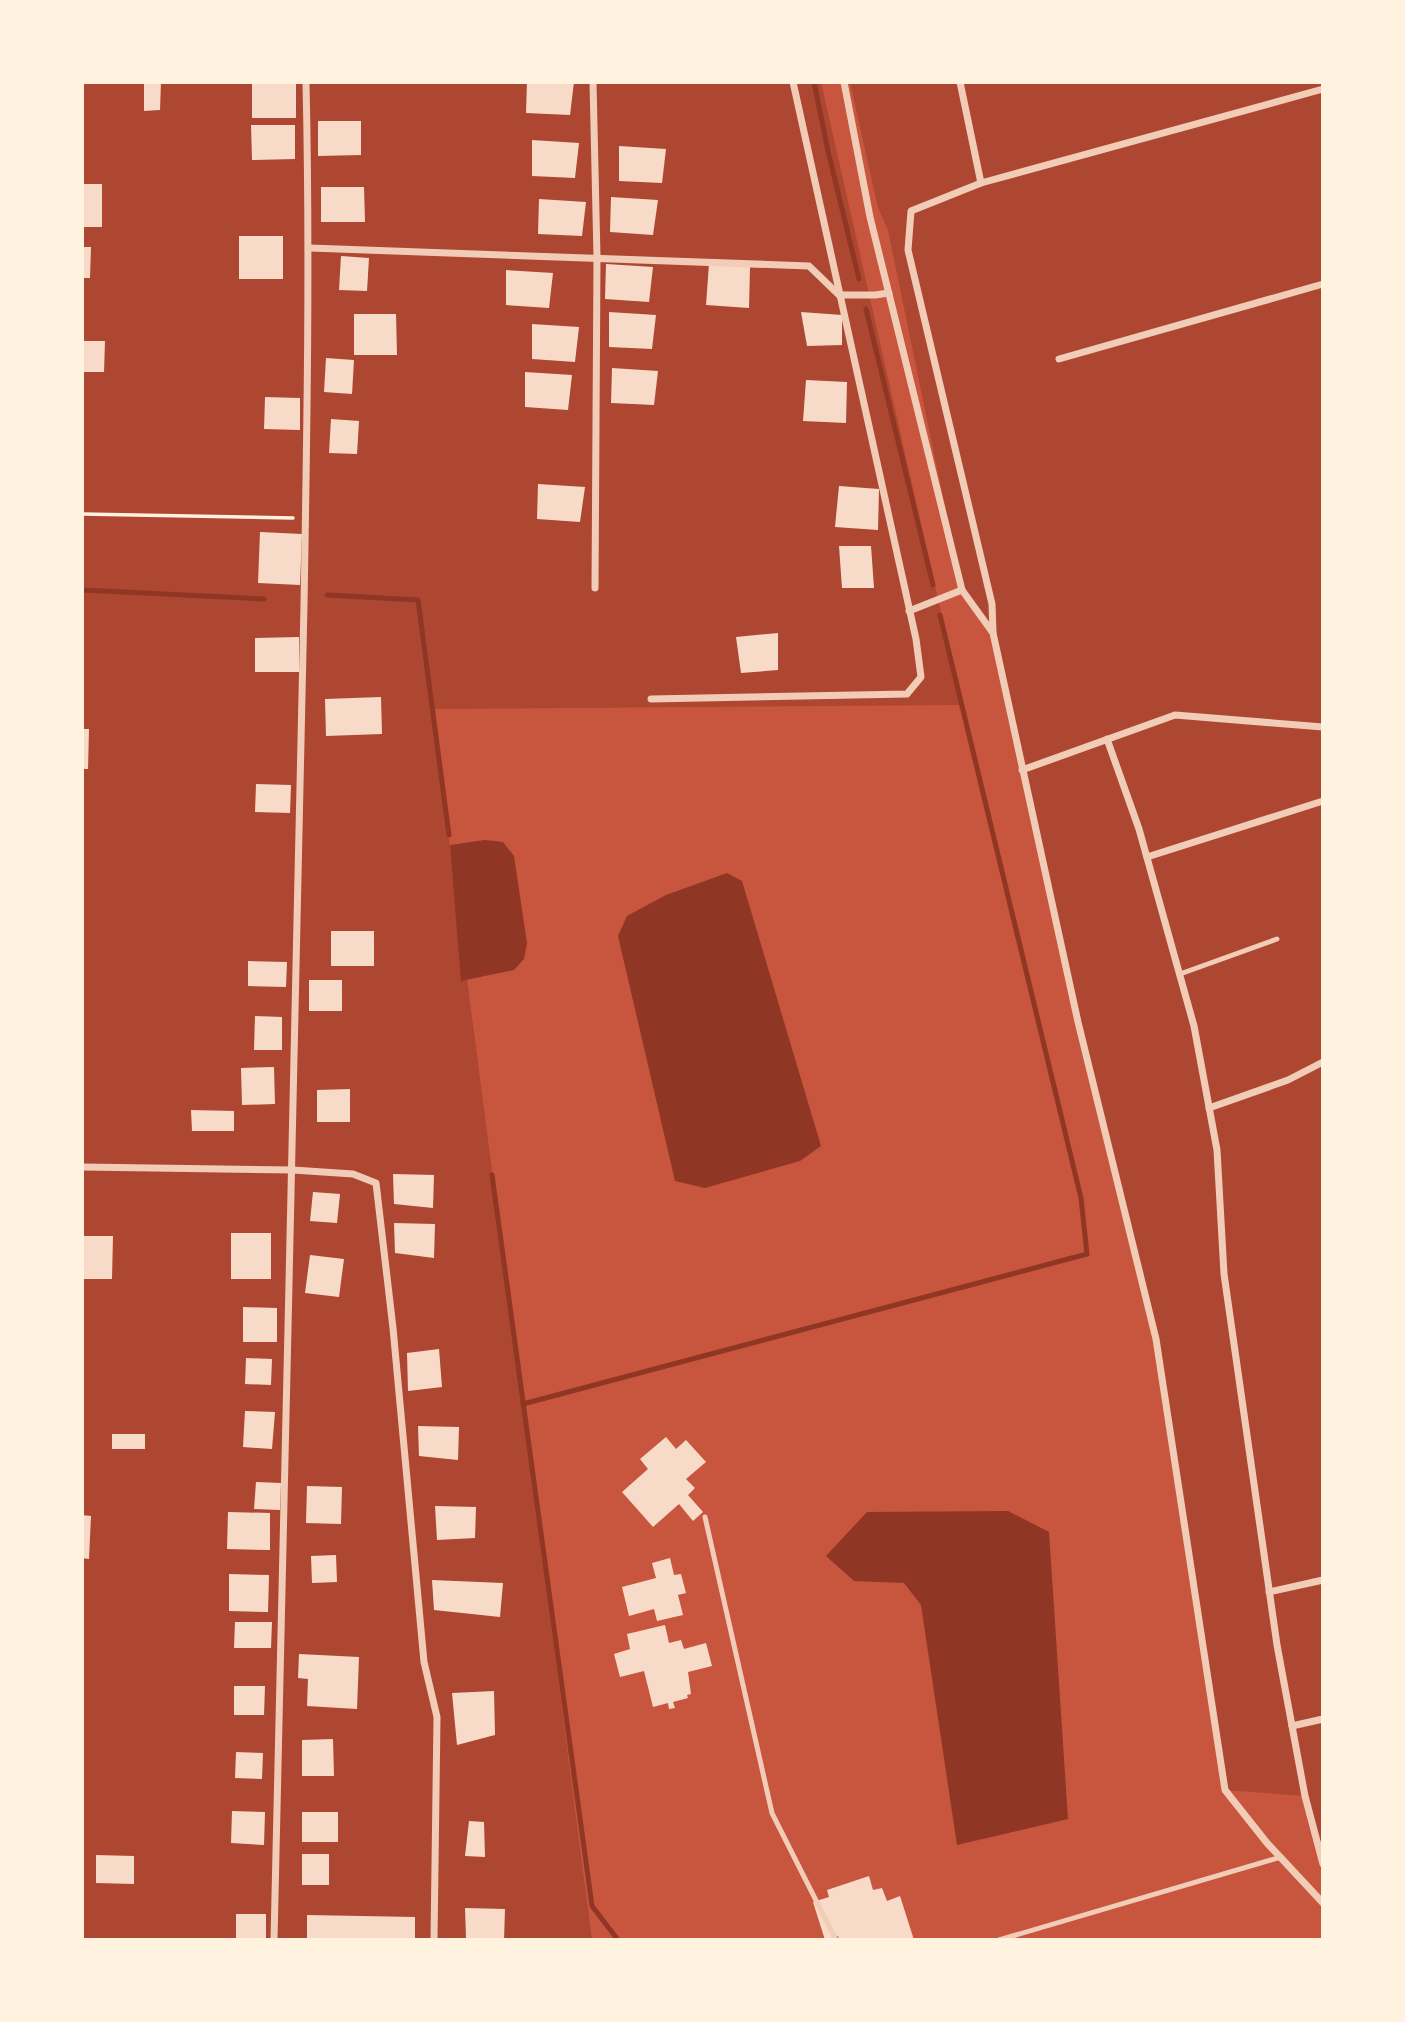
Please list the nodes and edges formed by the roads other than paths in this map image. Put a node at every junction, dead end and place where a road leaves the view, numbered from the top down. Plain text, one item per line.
1 (306, 82) edge
2 (593, 82) edge
3 (793, 82) edge
4 (844, 82) edge
5 (960, 82) edge
6 (1323, 89) edge
7 (981, 183) junction
8 (310, 248) junction
9 (597, 257) junction
10 (1323, 284) edge
11 (889, 293) junction
12 (839, 295) junction
13 (1059, 359) dead end
14 (595, 588) dead end
15 (962, 590) junction
16 (909, 611) junction
17 (993, 633) junction
18 (651, 699) dead end
19 (1323, 727) edge
20 (1107, 739) junction
21 (1022, 770) junction
22 (1323, 801) edge
23 (1147, 857) junction
24 (1278, 939) dead end
25 (1180, 974) junction
26 (1323, 1062) edge
27 (1209, 1108) junction
28 (82, 1167) edge
29 (292, 1170) junction
30 (705, 1517) dead end
31 (1323, 1580) edge
32 (1269, 1592) junction
33 (1323, 1719) edge
34 (1292, 1726) junction
35 (1281, 1857) junction
36 (1323, 1864) edge
37 (1323, 1903) edge
38 (274, 1940) edge
39 (435, 1940) edge
40 (836, 1940) edge
41 (999, 1940) edge

1 - 8 street
2 - 9 street
3 - 12 street
4 - 11 street
5 - 7 street
6 - 7 street
7 - 17 street
8 - 9 street
8 - 29 street
9 - 12 street
9 - 14 street
10 - 13 street
11 - 12 street
11 - 15 street
12 - 16 street
15 - 16 street
15 - 17 street
16 - 18 street
17 - 21 street
19 - 20 street
20 - 21 street
20 - 23 street
21 - 35 street
22 - 23 street
23 - 25 street
24 - 25 lane
25 - 27 street
26 - 27 street
27 - 32 street
28 - 29 street
29 - 38 street
29 - 39 street
30 - 40 lane
31 - 32 street
32 - 34 street
33 - 34 street
34 - 36 street
35 - 37 street
35 - 41 lane

